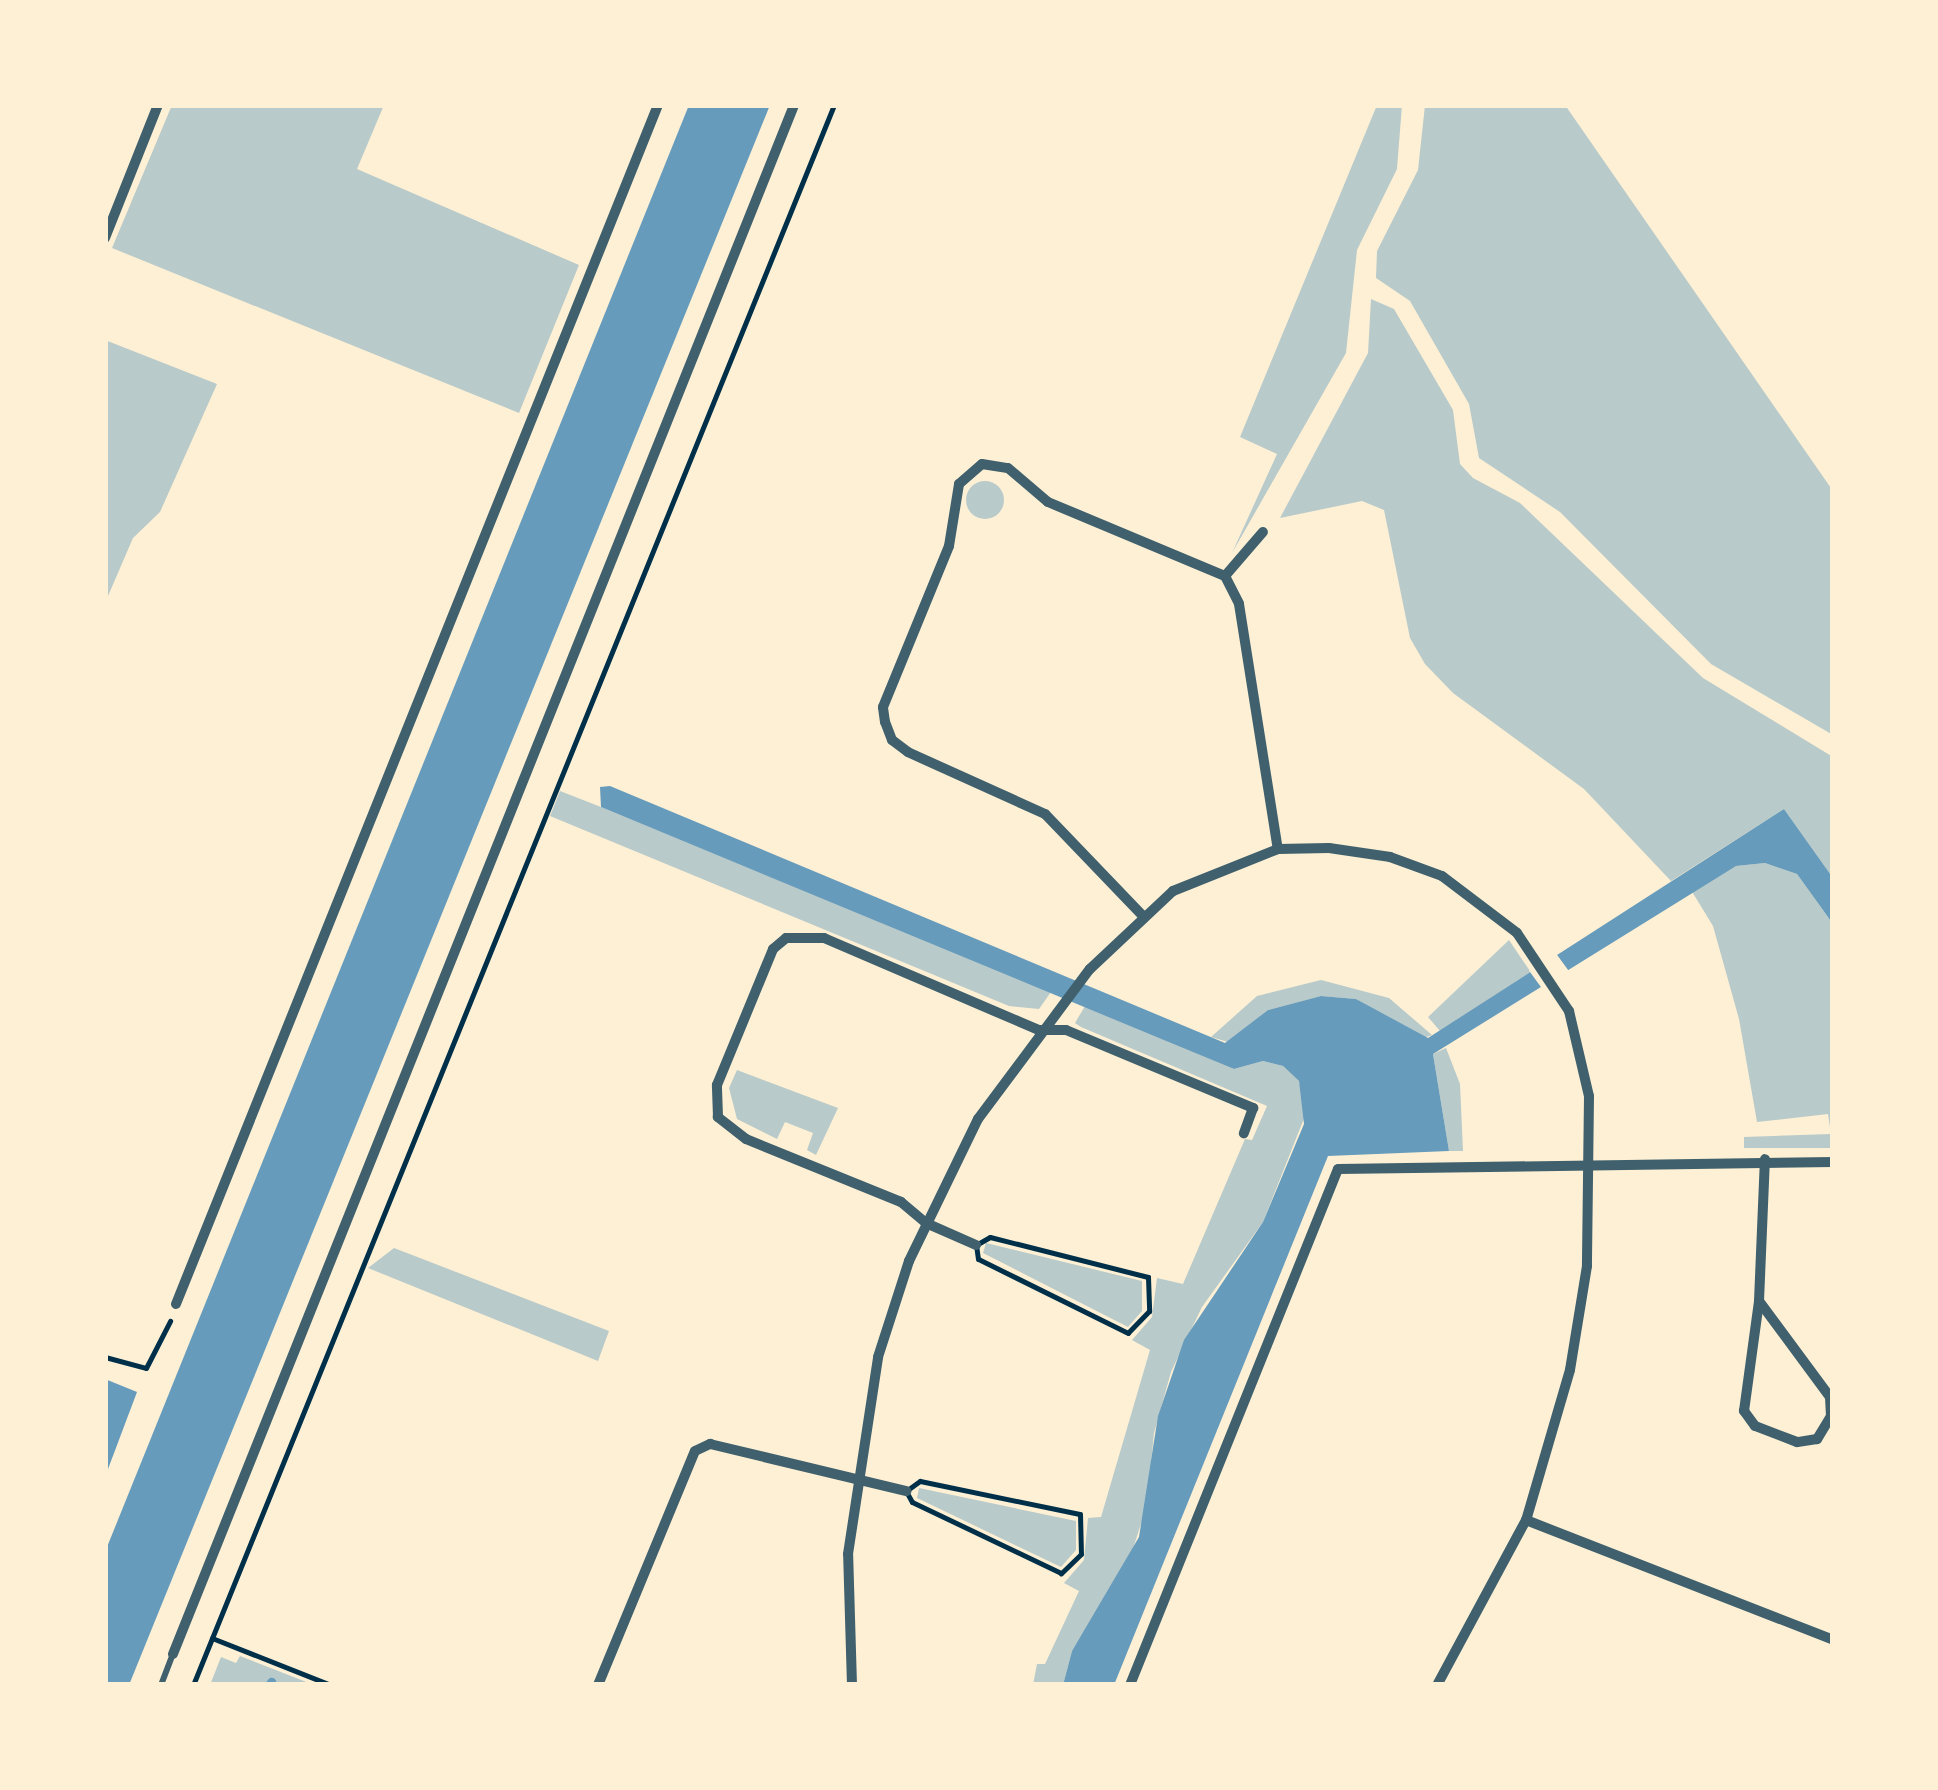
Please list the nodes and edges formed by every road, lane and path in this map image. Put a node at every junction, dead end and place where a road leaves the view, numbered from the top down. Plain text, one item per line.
1 (158, 105) edge
2 (658, 105) edge
3 (794, 105) edge
4 (834, 105) edge
5 (109, 214) edge
6 (105, 238) edge
7 (1263, 532) dead end
8 (1225, 576) junction
9 (1278, 849) junction
10 (1142, 915) junction
11 (1039, 1030) junction
12 (1244, 1133) dead end
13 (1765, 1159) junction
14 (1833, 1162) edge
15 (1592, 1163) junction
16 (926, 1223) junction
17 (976, 1246) junction
18 (1759, 1301) junction
19 (176, 1304) joint
20 (105, 1357) edge
21 (854, 1483) junction
22 (906, 1491) junction
23 (1526, 1520) junction
24 (212, 1638) junction
25 (1833, 1640) edge
26 (174, 1654) joint
27 (162, 1685) edge
28 (193, 1685) edge
29 (332, 1685) edge
30 (598, 1685) edge
31 (852, 1685) edge
32 (1130, 1685) edge
33 (1436, 1685) edge

1 - 5 street
2 - 19 street
3 - 26 street
4 - 24 path
5 - 6 street
7 - 8 street
8 - 9 street
8 - 10 street
9 - 10 street
9 - 15 street
10 - 11 street
11 - 12 street
11 - 16 street
11 - 16 street
13 - 14 street
13 - 15 street
13 - 18 street
15 - 23 street
15 - 32 street
16 - 17 street
16 - 21 street
17 - 17 path
18 - 18 street
19 - 20 path
21 - 22 street
21 - 30 street
21 - 31 street
22 - 22 path
23 - 25 street
23 - 33 street
24 - 28 path
24 - 29 path
26 - 27 lane

